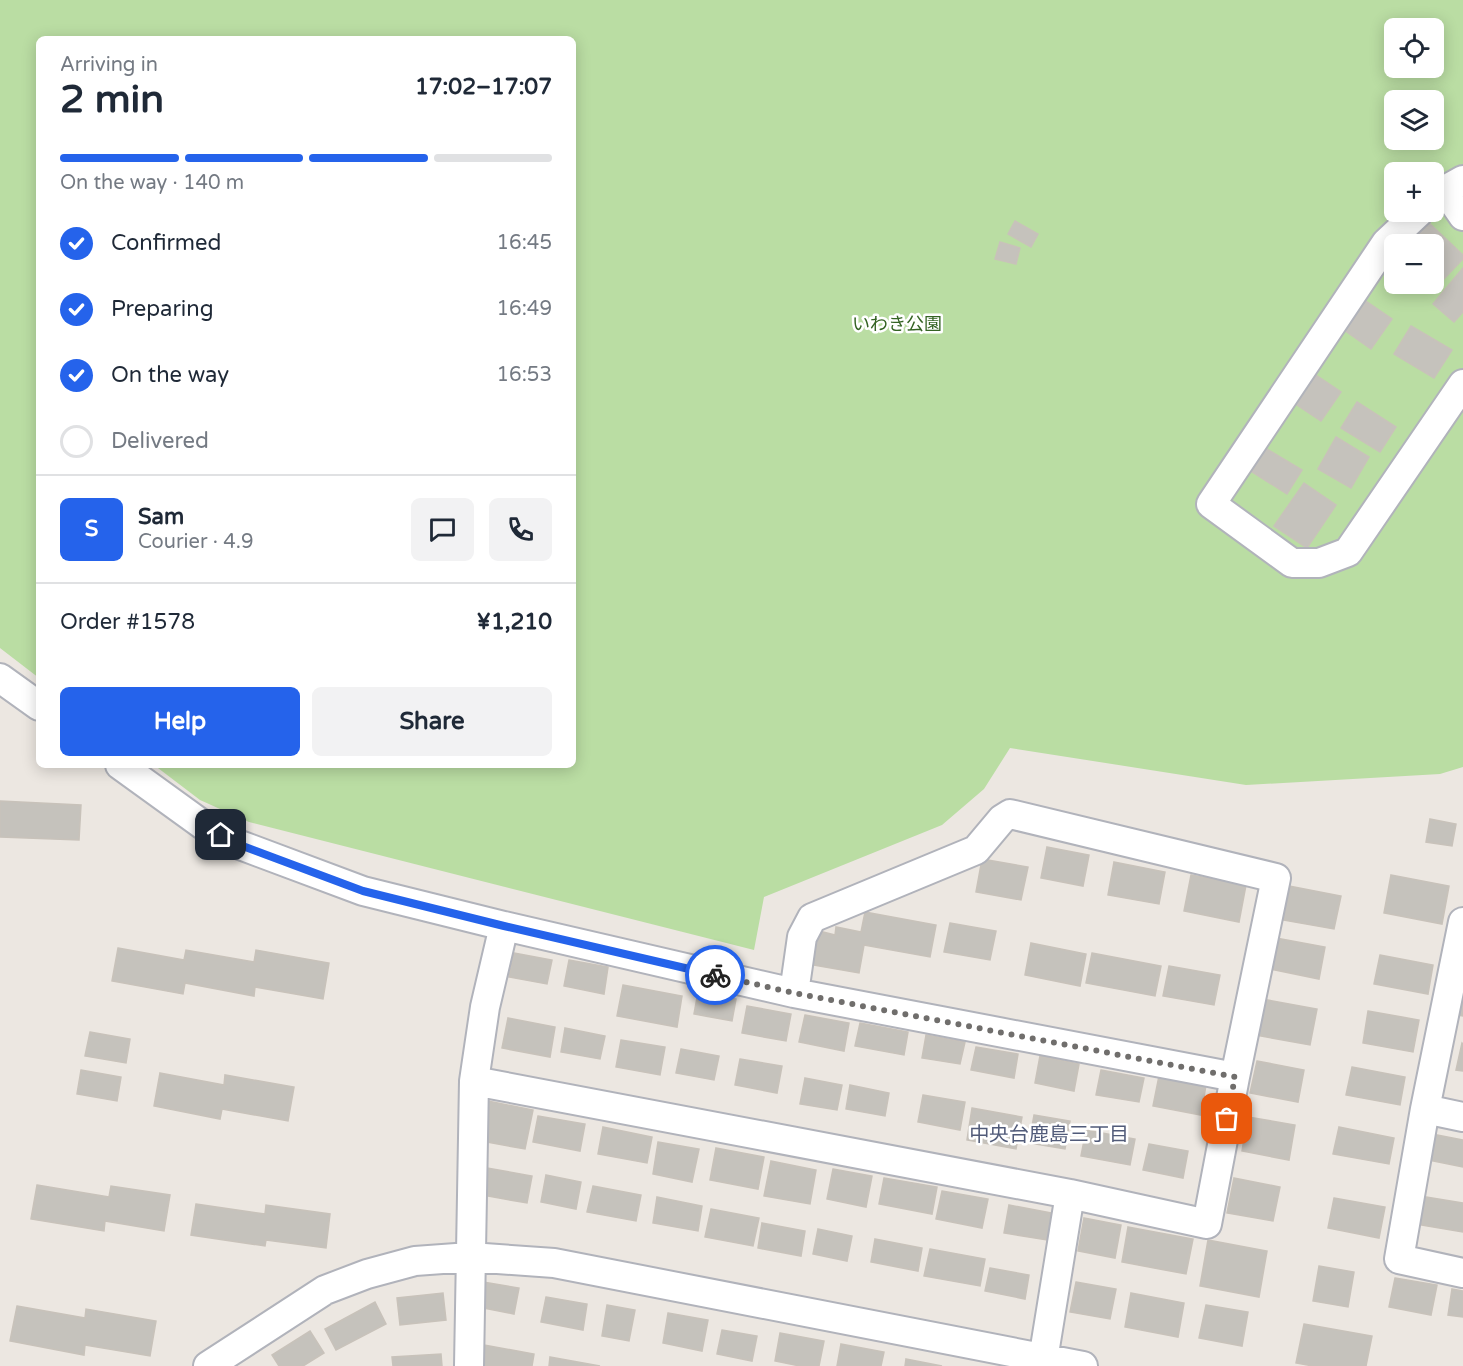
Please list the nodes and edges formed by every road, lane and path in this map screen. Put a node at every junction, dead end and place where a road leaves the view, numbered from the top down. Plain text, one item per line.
1 (1447, 190) edge
2 (1463, 216) edge
3 (1408, 222) edge
4 (1463, 384) edge
5 (0, 678) edge
6 (36, 704) edge
7 (124, 768) edge
8 (1463, 922) edge
9 (504, 926) junction
10 (1459, 961) edge
11 (794, 993) junction
12 (1235, 1077) junction
13 (474, 1081) junction
14 (1425, 1109) junction
15 (1463, 1117) edge
16 (1070, 1194) junction
17 (470, 1257) junction
18 (1463, 1273) edge
19 (1043, 1362) edge
20 (208, 1366) edge
21 (469, 1366) edge
22 (1083, 1366) edge

1 - 2 street
3 - 4 street
5 - 6 street
7 - 9 street
8 - 10 street
9 - 11 street
9 - 13 street
10 - 14 street
11 - 12 street
11 - 12 street
12 - 16 street
13 - 16 street
13 - 17 street
14 - 15 street
14 - 18 street
16 - 19 street
17 - 19 street
17 - 20 street
17 - 21 street
19 - 22 street

